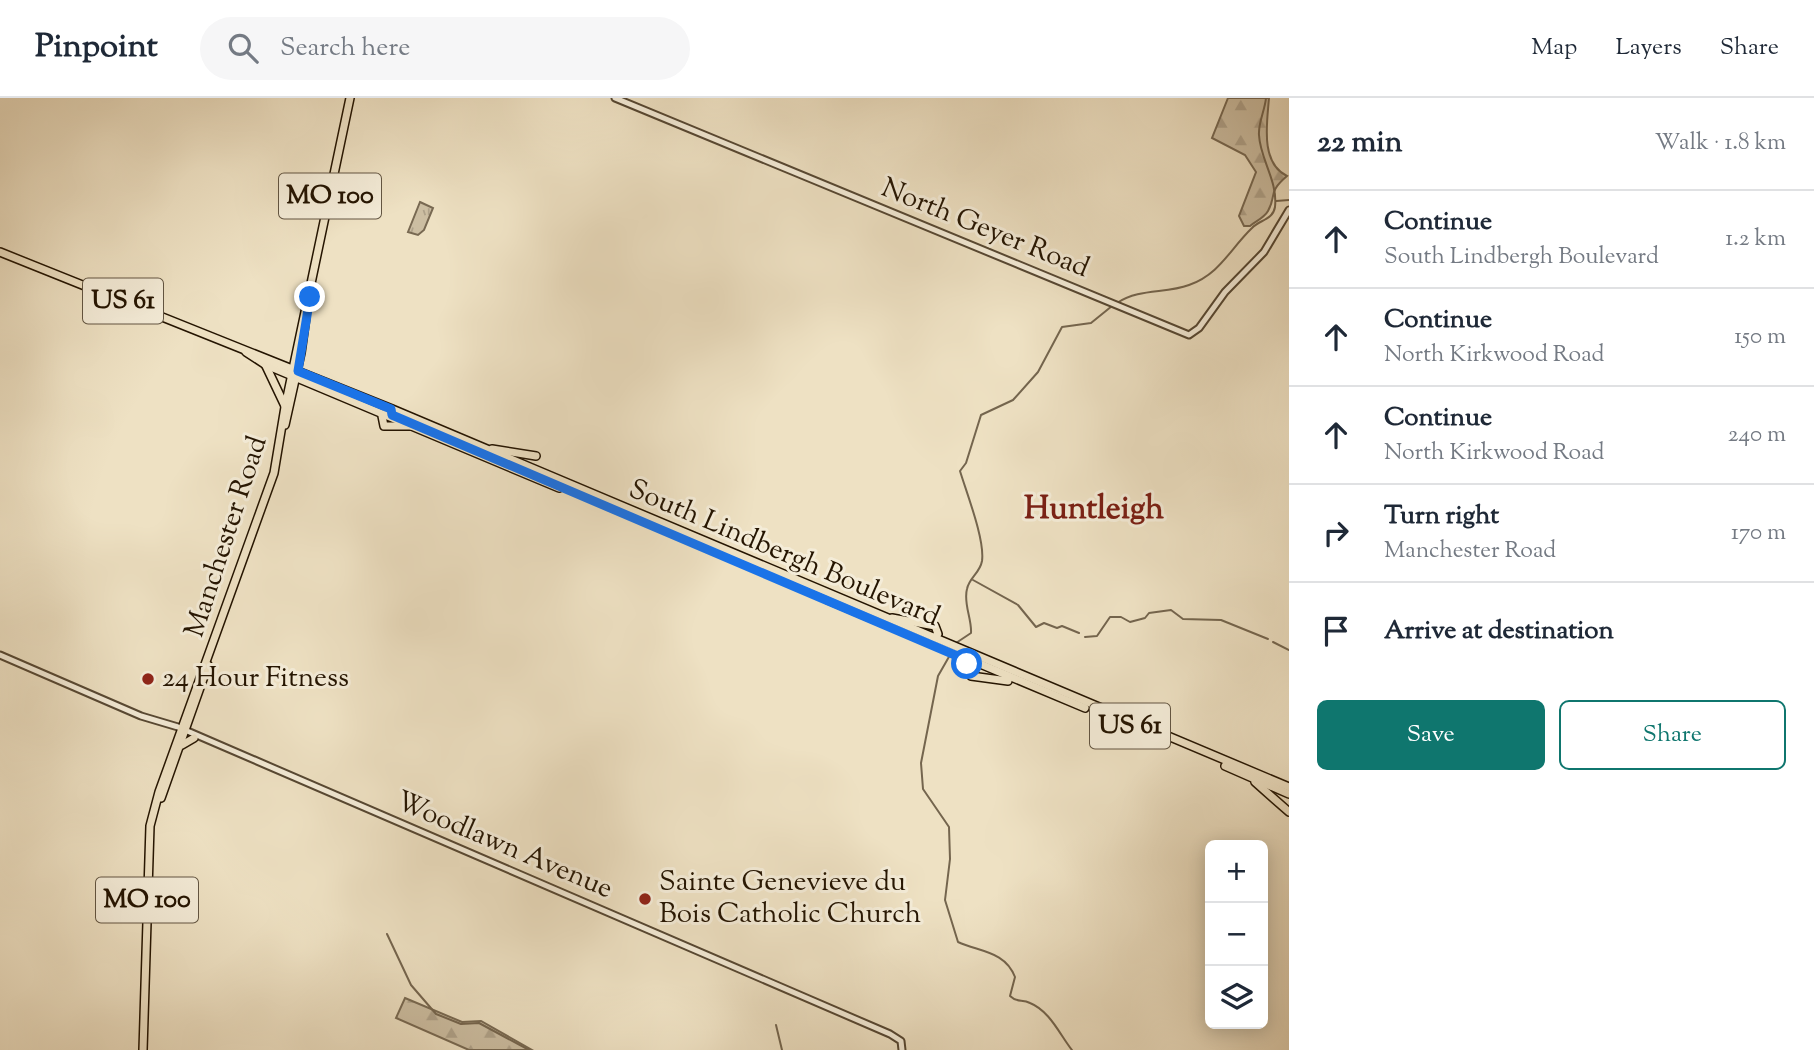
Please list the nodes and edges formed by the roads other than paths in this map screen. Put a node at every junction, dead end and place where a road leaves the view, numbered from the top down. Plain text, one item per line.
1 (350, 98) edge
2 (615, 98) edge
3 (1289, 210) edge
4 (0, 252) edge
5 (246, 352) junction
6 (266, 365) junction
7 (295, 374) junction
8 (285, 407) junction
9 (389, 412) junction
10 (284, 425) junction
11 (419, 427) junction
12 (456, 440) junction
13 (475, 445) junction
14 (537, 456) dead end
15 (877, 616) junction
16 (934, 639) junction
17 (925, 642) junction
18 (945, 647) junction
19 (959, 653) junction
20 (0, 655) edge
21 (978, 658) junction
22 (969, 661) junction
23 (1023, 683) junction
24 (187, 721) junction
25 (180, 730) junction
26 (194, 736) junction
27 (179, 743) junction
28 (1246, 776) junction
29 (1289, 787) edge
30 (1289, 794) edge
31 (1289, 812) edge
32 (902, 1047) edge
33 (143, 1050) edge

1 - 7 main road, Manchester Road / MO 100
2 - 3 street, North Geyer Road
4 - 5 main road, US 61
5 - 6 main road, US 61
5 - 7 main road, US 61
6 - 7 main road, US 61
6 - 8 main road
7 - 8 main road, Manchester Road / MO 100
7 - 9 main road, US 61
7 - 10 main road, Manchester Road / MO 100
8 - 10 main road, Manchester Road / MO 100
9 - 11 main road, US 61
9 - 11 main road
9 - 12 main road, US 61
10 - 24 main road, Manchester Road / MO 100
11 - 12 main road, US 61
12 - 13 main road, South Lindbergh Boulevard / US 61
12 - 17 main road, South Lindbergh Boulevard / US 61
13 - 14 main road
13 - 15 main road, South Lindbergh Boulevard / US 61
15 - 16 main road, South Lindbergh Boulevard / US 61
15 - 16 main road
16 - 17 main road
16 - 18 main road, South Lindbergh Boulevard / US 61
17 - 18 main road, South Lindbergh Boulevard / US 61
18 - 19 main road, South Lindbergh Boulevard / US 61
19 - 21 main road, South Lindbergh Boulevard / US 61
19 - 22 main road, South Lindbergh Boulevard / US 61
20 - 25 street, Woodlawn Avenue
21 - 22 main road
21 - 29 main road, South Lindbergh Boulevard / US 61
22 - 23 main road, South Lindbergh Boulevard / US 61
22 - 23 main road
23 - 28 main road, South Lindbergh Boulevard / US 61
24 - 25 main road, Manchester Road / MO 100
24 - 26 main road
25 - 26 street, Woodlawn Avenue
25 - 27 main road, Manchester Road / MO 100
25 - 27 main road
26 - 27 main road
26 - 32 street, Woodlawn Avenue
27 - 33 main road, Manchester Road / MO 100
28 - 30 main road, South Lindbergh Boulevard / US 61
28 - 31 main road

